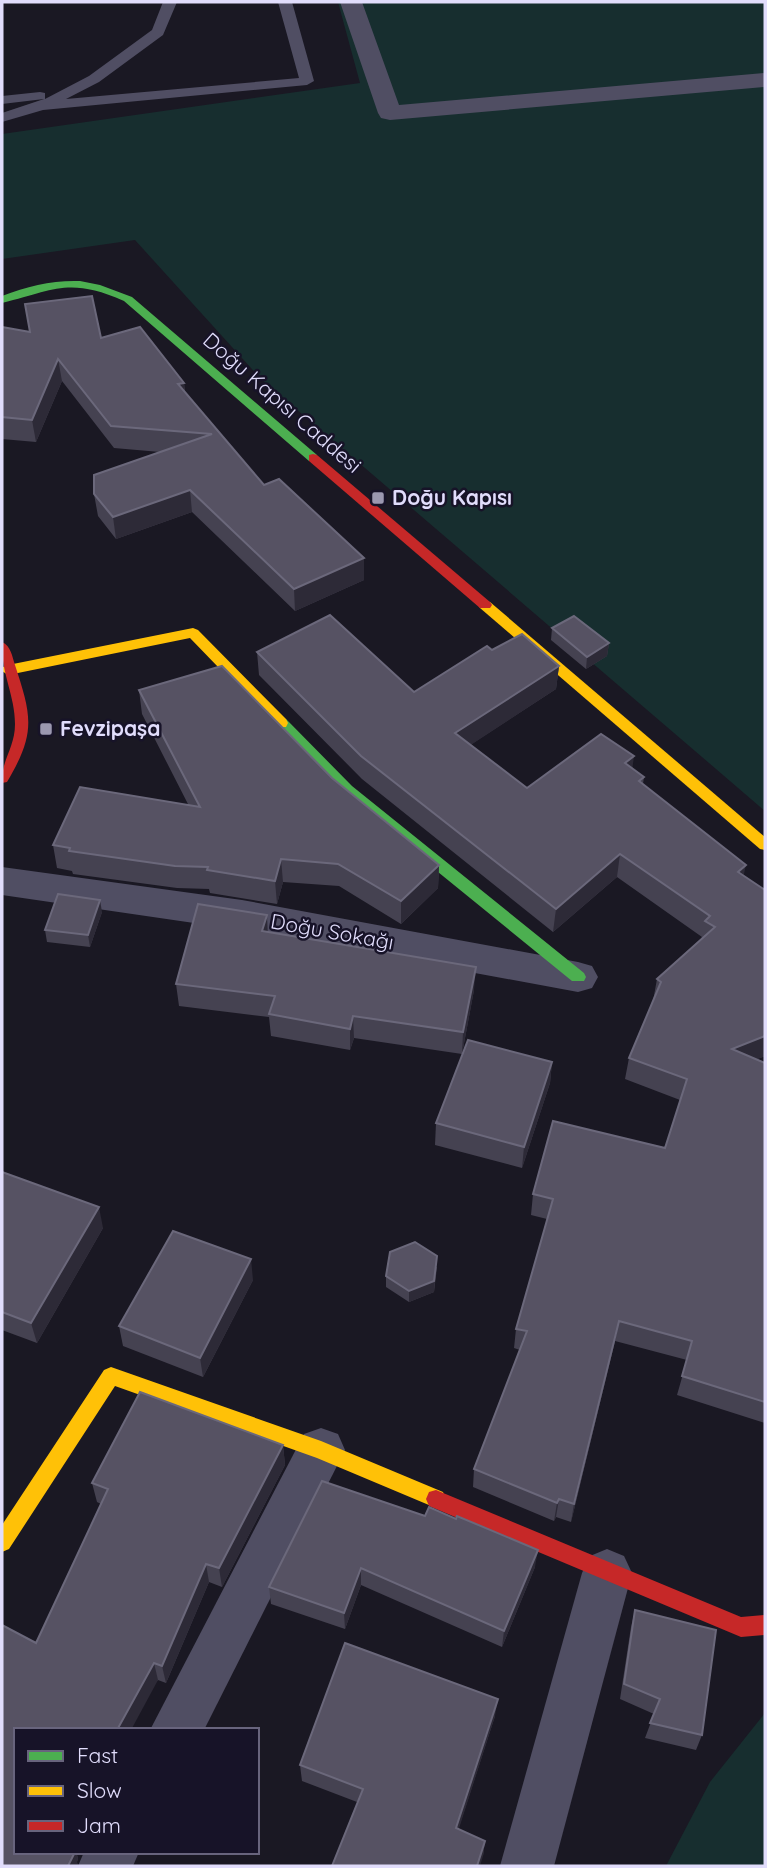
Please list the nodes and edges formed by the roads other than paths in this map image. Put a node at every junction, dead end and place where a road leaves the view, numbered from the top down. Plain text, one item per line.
1 (170, 2) edge
2 (285, 2) edge
3 (351, 2) edge
4 (765, 80) edge
5 (68, 93) junction
6 (2, 100) edge
7 (42, 106) junction
8 (2, 118) edge
9 (2, 300) edge
10 (2, 645) edge
11 (8, 670) junction
12 (2, 778) edge
13 (765, 845) edge
14 (2, 881) edge
15 (578, 977) joint
16 (321, 1450) junction
17 (2, 1542) edge
18 (607, 1573) junction
19 (765, 1625) edge
20 (177, 1728) edge
21 (527, 1866) edge

1 - 5 lane
2 - 7 lane
3 - 4 street
5 - 6 lane
5 - 7 lane
7 - 8 lane
9 - 13 street, Doğu Kapısı Caddesi
10 - 11 street
11 - 12 street
11 - 15 street
14 - 15 street, Doğu Sokağı
16 - 17 street
16 - 18 street
16 - 20 street
18 - 19 street
18 - 21 street

